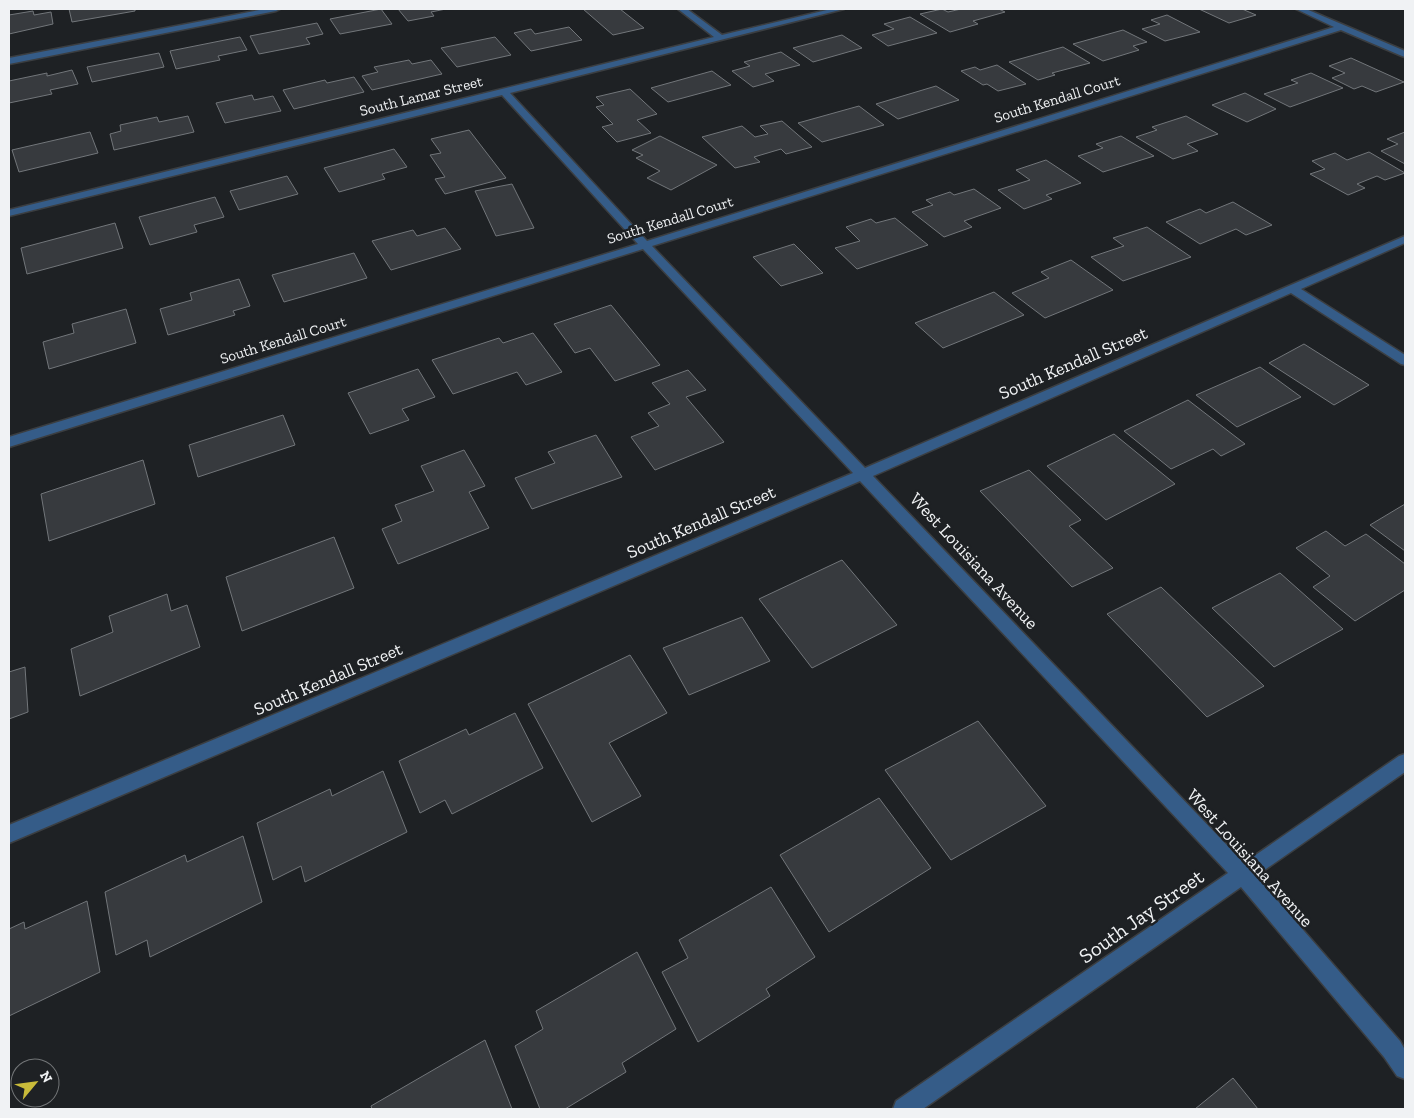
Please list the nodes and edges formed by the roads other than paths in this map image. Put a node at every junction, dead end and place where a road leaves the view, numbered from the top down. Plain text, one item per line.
1 (276, 9) edge
2 (682, 9) edge
3 (840, 9) edge
4 (1300, 9) edge
5 (1341, 26) junction
6 (720, 38) junction
7 (1405, 54) edge
8 (9, 61) edge
9 (503, 91) junction
10 (9, 212) edge
11 (1405, 239) edge
12 (645, 245) junction
13 (1292, 289) junction
14 (1405, 361) edge
15 (9, 442) edge
16 (864, 474) junction
17 (1405, 762) edge
18 (9, 834) edge
19 (1243, 876) junction
20 (1405, 1068) edge
21 (904, 1109) edge

1 - 8 street
2 - 6 street
3 - 6 street, South Lamar Street
4 - 5 street
5 - 7 street
5 - 12 street, South Kendall Court
6 - 9 street, South Lamar Street
9 - 10 street, South Lamar Street
9 - 12 street, West Louisiana Avenue
11 - 13 street, South Kendall Street
12 - 15 street, South Kendall Court
12 - 16 street, West Louisiana Avenue
13 - 14 street
13 - 16 street, South Kendall Street
16 - 18 street, South Kendall Street
16 - 19 street, West Louisiana Avenue
17 - 19 street, South Jay Street
19 - 20 street, West Louisiana Avenue
19 - 21 street, South Jay Street

